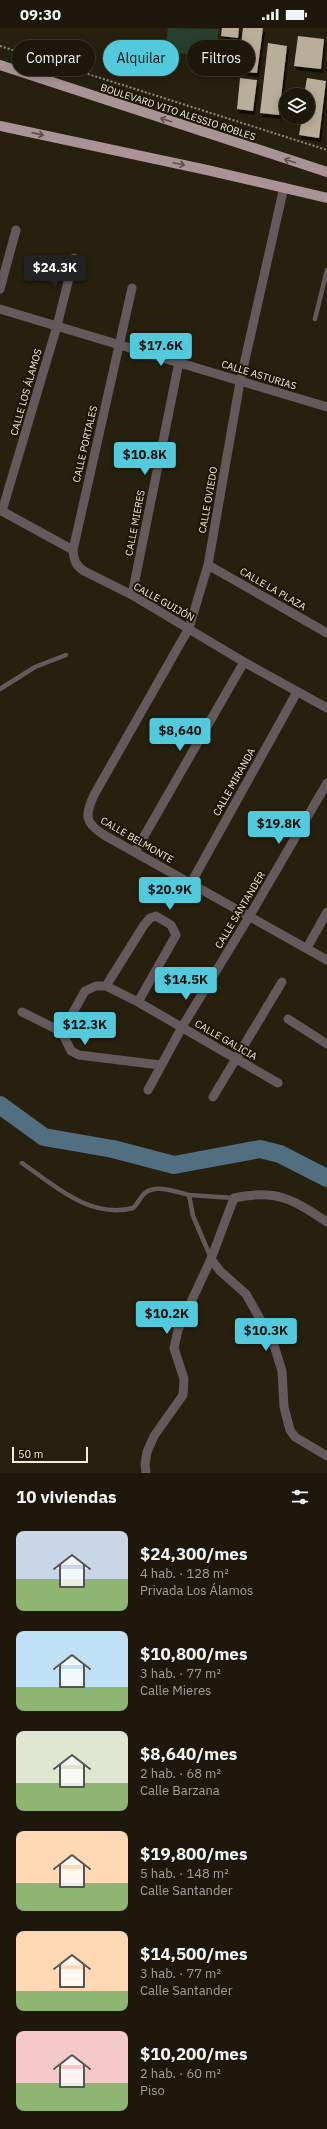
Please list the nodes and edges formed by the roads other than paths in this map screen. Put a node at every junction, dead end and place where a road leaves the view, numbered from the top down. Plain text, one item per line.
1 (0, 65) edge
2 (0, 126) edge
3 (327, 172) edge
4 (284, 187) junction
5 (327, 198) edge
6 (16, 230) dead end
7 (74, 258) dead end
8 (327, 270) edge
9 (132, 288) dead end
10 (0, 289) edge
11 (0, 309) edge
12 (315, 319) dead end
13 (57, 326) junction
14 (119, 344) junction
15 (179, 362) junction
16 (240, 382) junction
17 (327, 407) edge
18 (1, 511) edge
19 (73, 550) junction
20 (208, 564) junction
21 (132, 595) junction
22 (189, 628) junction
23 (327, 632) edge
24 (66, 655) dead end
25 (244, 662) junction
26 (0, 689) edge
27 (297, 692) junction
28 (327, 708) edge
29 (327, 783) edge
30 (94, 795) joint
31 (135, 852) junction
32 (191, 883) junction
33 (327, 912) edge
34 (249, 917) junction
35 (307, 948) junction
36 (327, 960) edge
37 (282, 982) dead end
38 (106, 986) junction
39 (138, 1002) junction
40 (22, 1012) dead end
41 (288, 1019) dead end
42 (182, 1027) junction
43 (62, 1032) junction
44 (327, 1044) edge
45 (236, 1058) junction
46 (160, 1065) junction
47 (278, 1083) dead end
48 (148, 1090) dead end
49 (214, 1096) dead end
50 (22, 1163) dead end
51 (189, 1195) junction
52 (234, 1198) junction
53 (327, 1222) edge
54 (211, 1259) junction
55 (327, 1456) edge
56 (146, 1473) edge

3 -> 1 main road, BOULEVARD VITO ALESSIO ROBLES
2 -> 4 main road
4 - 5 main road
4 - 16 street, CALLE OVIEDO
6 - 10 street
7 - 13 street, CALLE LOS ÁLAMOS
8 - 12 lane
9 - 14 street, CALLE PORTALES
11 - 13 street, CALLE ASTURIAS
13 - 14 street, CALLE ASTURIAS
13 - 18 street, CALLE LOS ÁLAMOS
14 - 15 street, CALLE ASTURIAS
14 - 19 street, CALLE PORTALES
15 - 16 street, CALLE ASTURIAS
15 - 21 street, CALLE MIERES
16 - 17 street, CALLE ASTURIAS
16 - 20 street, CALLE OVIEDO
18 - 19 street
19 - 21 street, CALLE GUIJÓN
20 - 22 street, CALLE OVIEDO
20 - 23 street, CALLE LA PLAZA
21 - 22 street, CALLE GUIJÓN
22 - 25 street, CALLE GUIJÓN
22 - 30 street, CALLE OVIEDO
24 - 26 lane
25 - 27 street, CALLE GUIJÓN
25 - 31 street
27 - 28 street, CALLE GUIJÓN
27 - 32 street, CALLE MIRANDA
29 - 34 street, CALLE SANTANDER
30 - 31 street, CALLE BELMONTE
31 - 32 street, CALLE BELMONTE
32 - 34 street, CALLE BELMONTE
33 - 35 street
34 - 35 street, CALLE BELMONTE
34 - 42 street, CALLE SANTANDER
35 - 36 street, CALLE BELMONTE
37 - 45 street
38 - 39 street, CALLE GALICIA
38 - 39 street
38 - 43 street
39 - 42 street, CALLE GALICIA
40 - 43 street
41 - 44 street
42 - 45 street, CALLE GALICIA
42 - 46 street, CALLE SANTANDER
43 - 46 street
45 - 47 street, CALLE GALICIA
45 - 49 street
46 - 48 street, CALLE SANTANDER
50 - 51 lane
51 - 52 lane
51 - 54 lane
52 - 53 street
52 - 54 street
54 - 55 street
54 - 56 street

